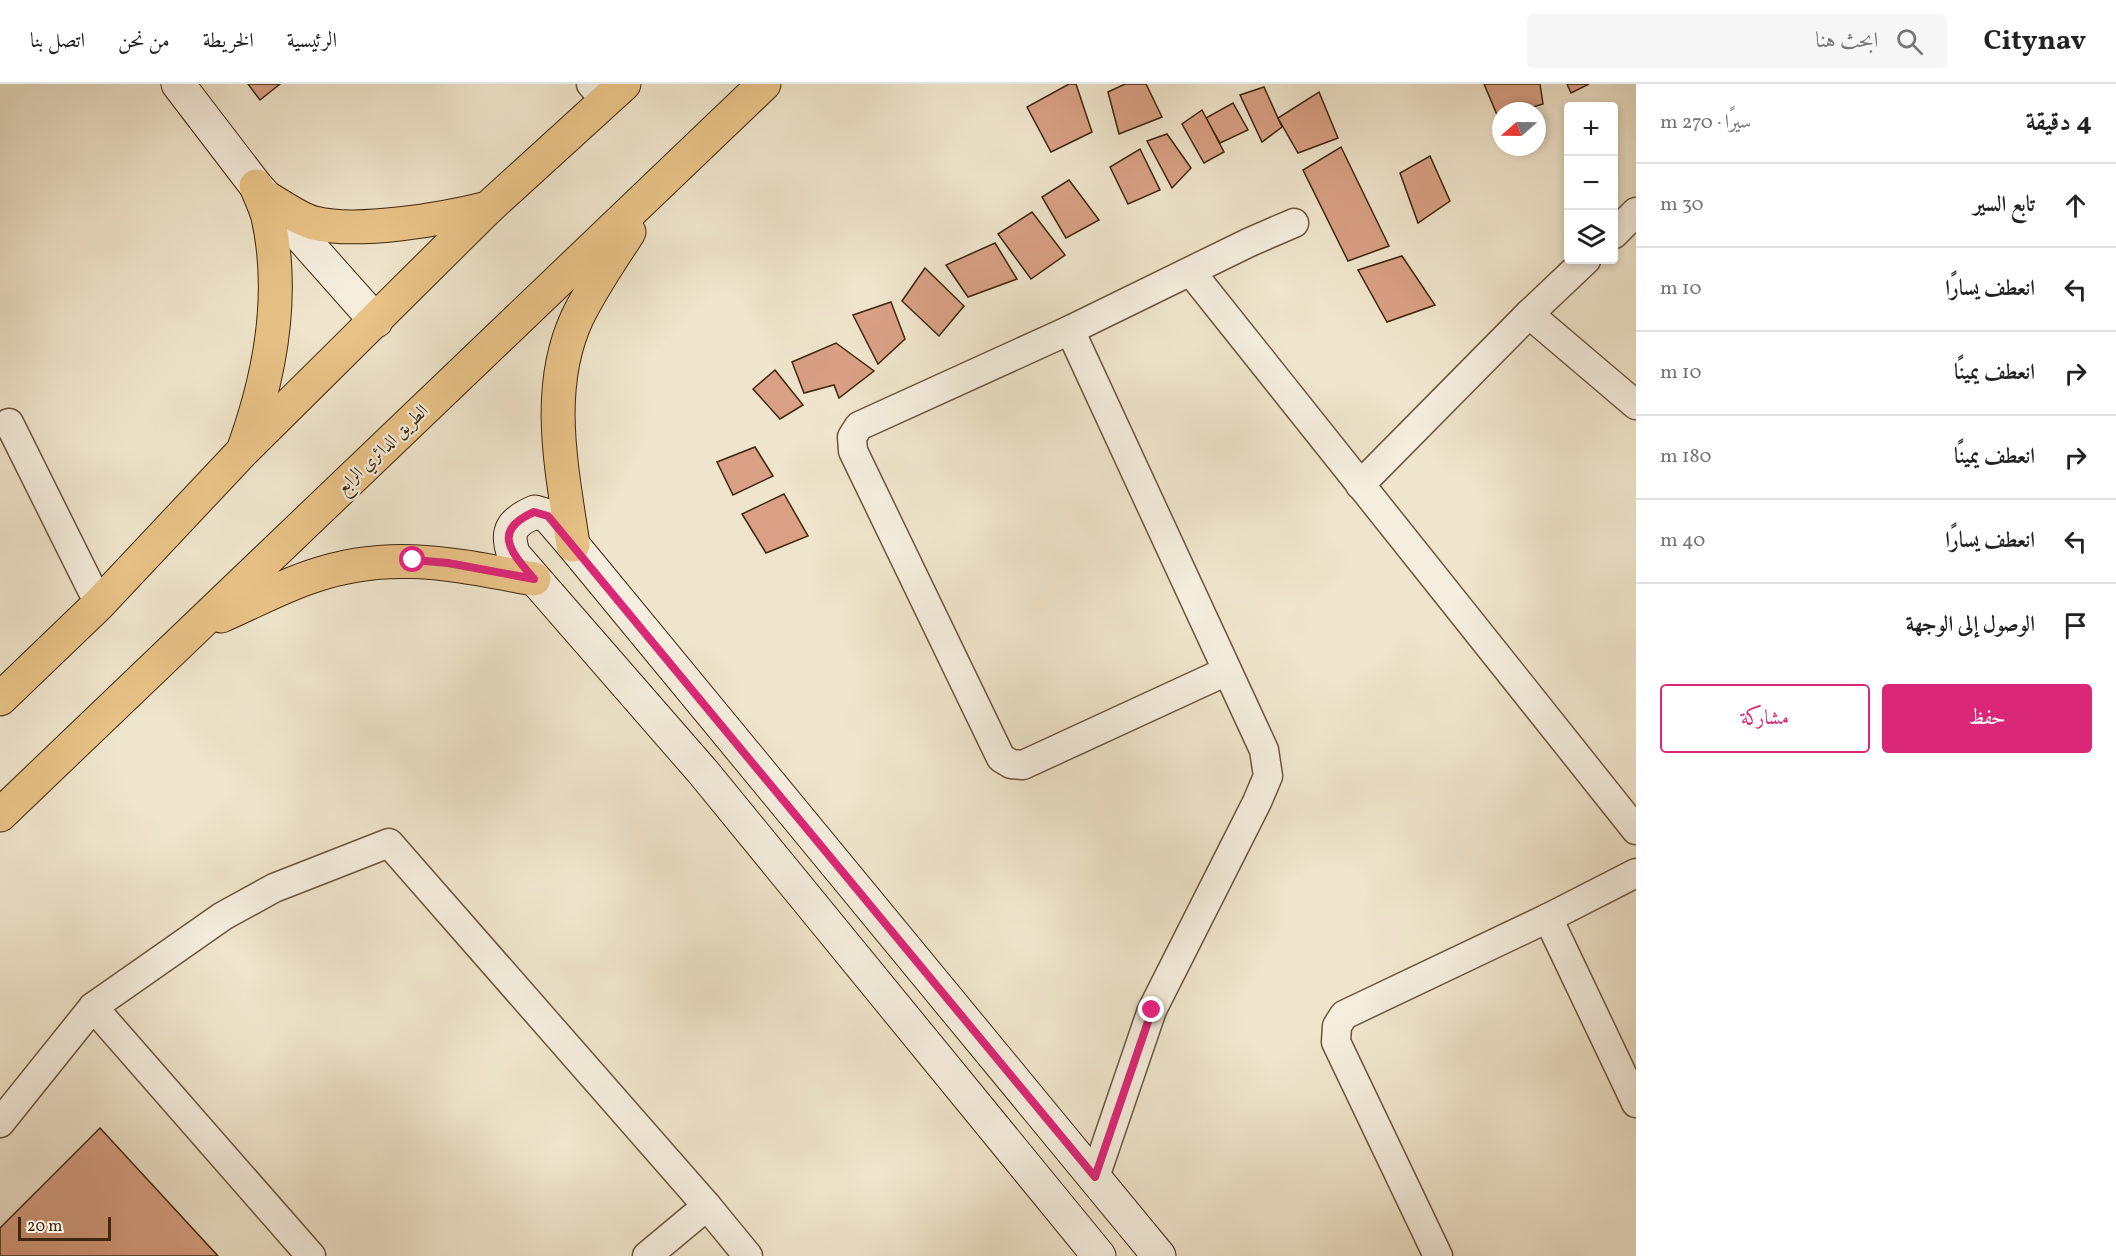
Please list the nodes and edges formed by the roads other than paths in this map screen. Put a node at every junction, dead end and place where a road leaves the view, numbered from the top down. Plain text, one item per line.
1 (178, 84) edge
2 (764, 84) edge
3 (607, 90) edge
4 (664, 179) junction
5 (262, 193) junction
6 (488, 208) junction
7 (1636, 212) edge
8 (1294, 224) dead end
9 (1618, 230) edge
10 (1582, 264) edge
11 (1191, 272) junction
12 (1529, 314) junction
13 (375, 321) junction
14 (1070, 330) junction
15 (1636, 405) edge
16 (3, 420) edge
17 (242, 452) junction
18 (1360, 485) junction
19 (573, 544) junction
20 (534, 579) junction
21 (99, 603) junction
22 (200, 625) junction
23 (1227, 671) junction
24 (0, 699) edge
25 (0, 815) edge
26 (1636, 830) edge
27 (1636, 873) edge
28 (1548, 918) junction
29 (93, 1006) junction
30 (1636, 1103) edge
31 (0, 1123) edge
32 (1095, 1177) junction
33 (707, 1206) junction
34 (311, 1256) edge
35 (647, 1256) edge
36 (748, 1256) edge
37 (1099, 1256) edge
38 (1159, 1256) edge
39 (1438, 1256) edge

1 - 5 street
2 - 4 main road, الطريق الدائري الرابع
3 - 6 main road
4 - 19 main road
4 - 22 main road, الطريق الدائري الرابع
5 - 6 main road
5 - 13 street
5 - 17 main road
6 - 13 main road
7 - 9 street
8 - 11 street
10 - 12 street
11 - 14 street
11 - 18 street
12 - 15 street
12 - 18 street
13 - 17 main road
14 - 23 street
14 - 23 street
16 - 21 street
17 - 21 main road
18 - 26 street
19 - 20 street
19 - 32 street
20 - 22 main road
20 - 37 street
21 - 24 main road
22 - 25 main road, الطريق الدائري الرابع
23 - 32 street
27 - 28 street
28 - 30 street
28 - 39 street
29 - 31 street
29 - 33 street
29 - 34 street
32 - 38 street
33 - 35 street
33 - 36 street

